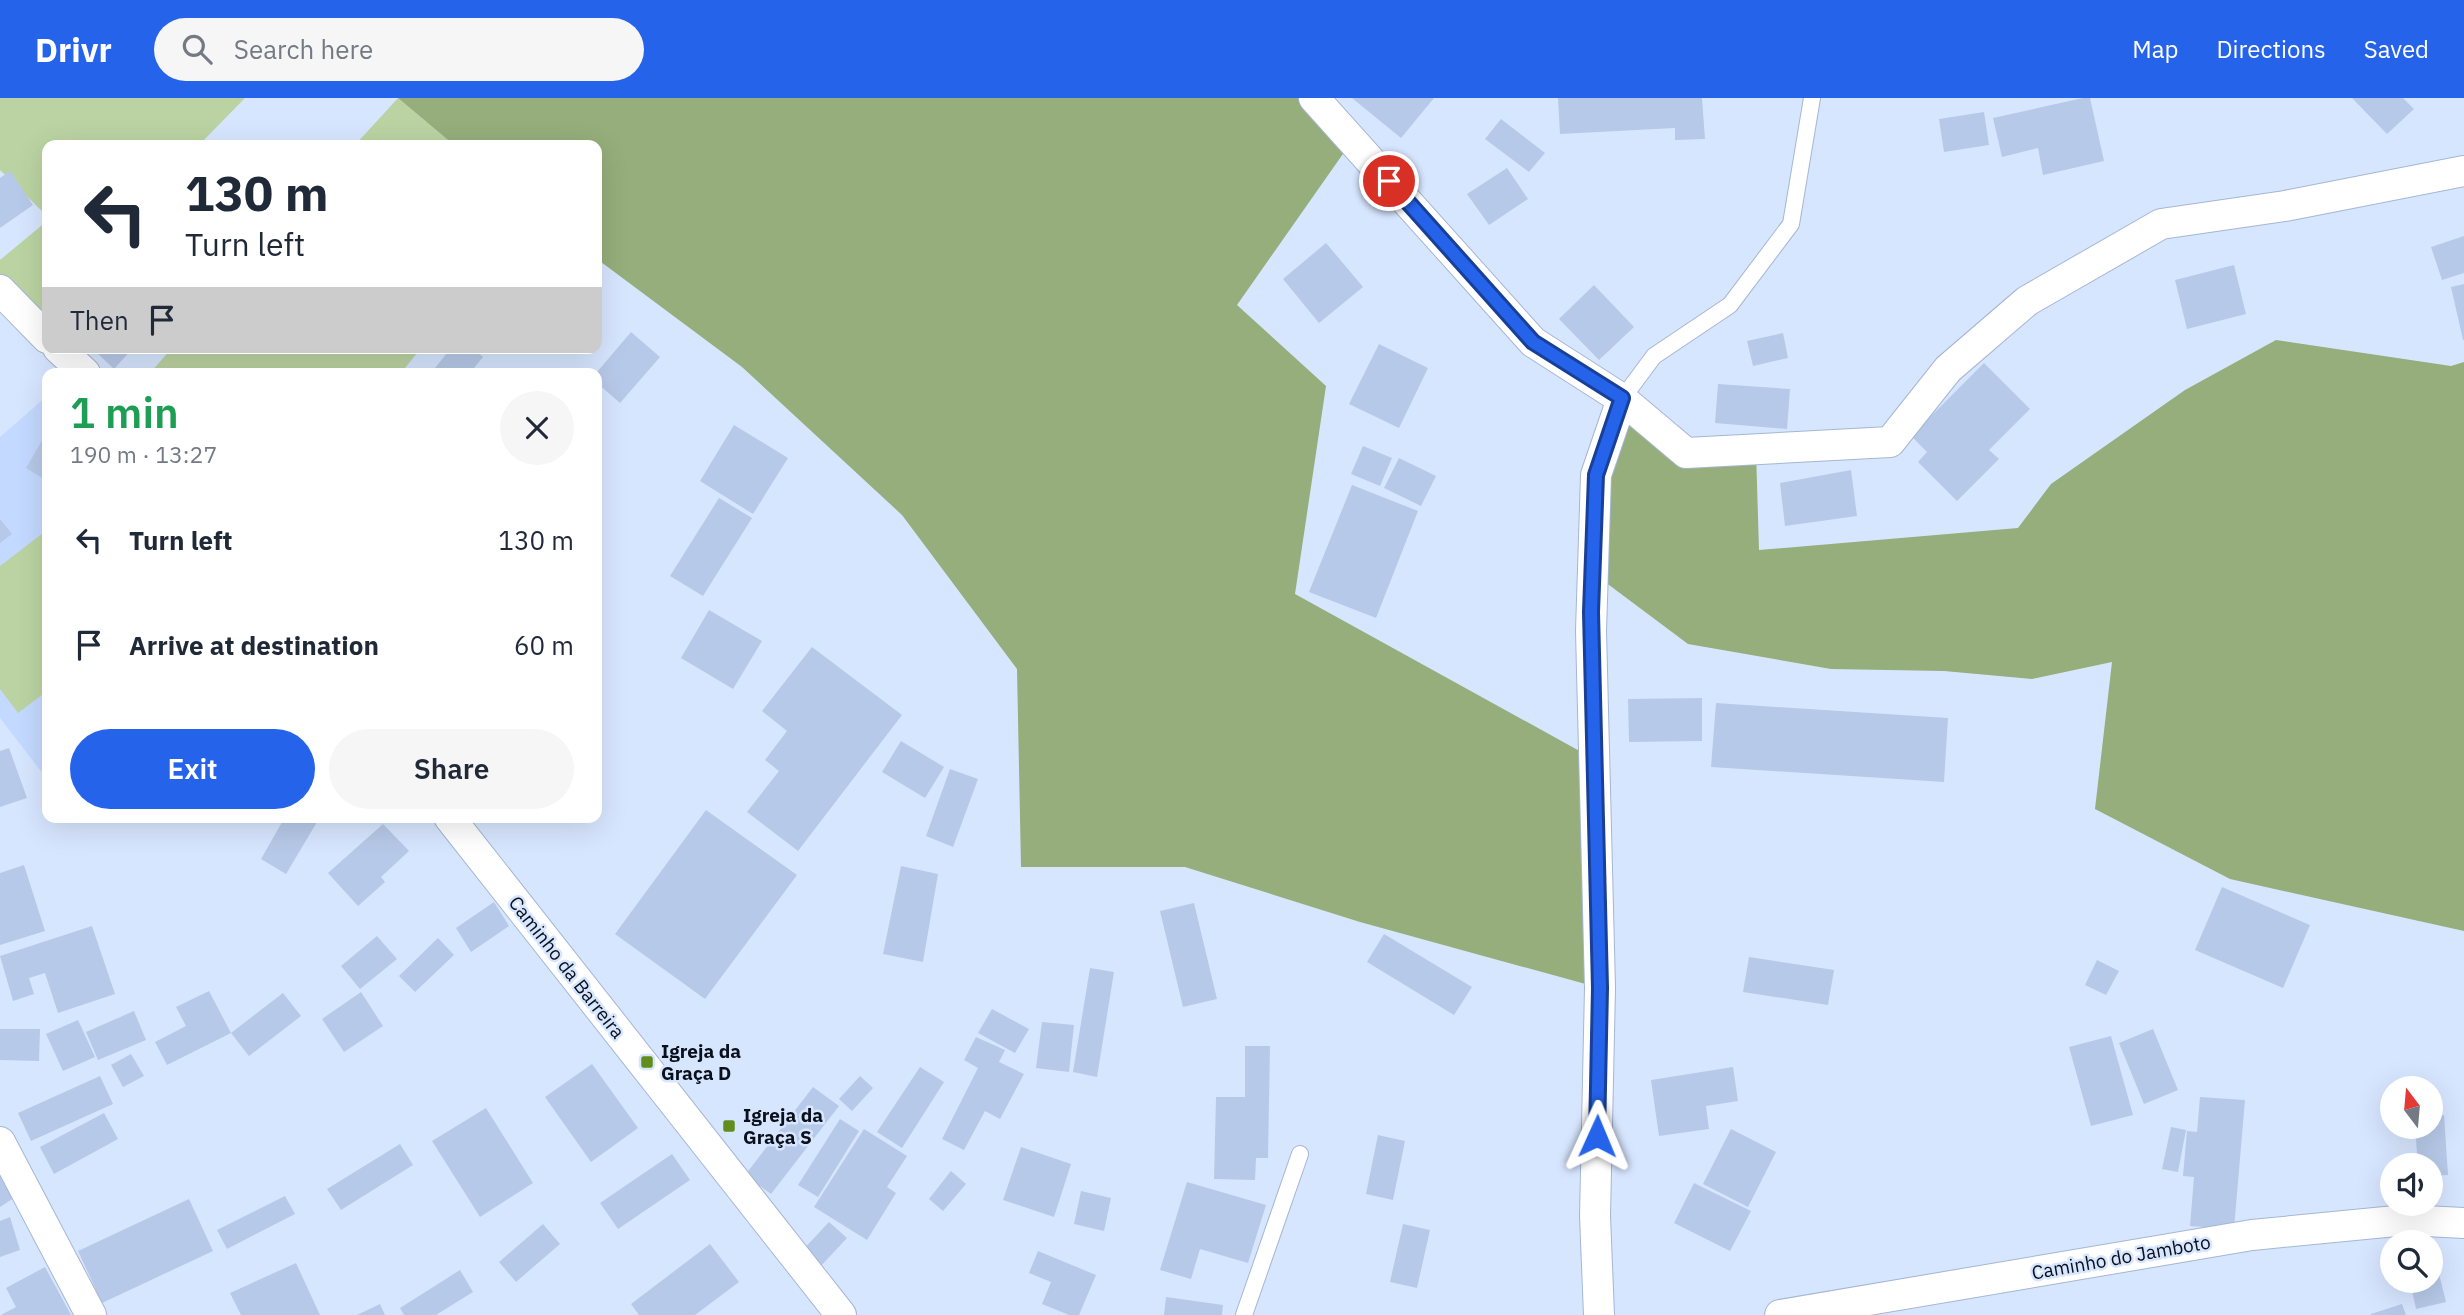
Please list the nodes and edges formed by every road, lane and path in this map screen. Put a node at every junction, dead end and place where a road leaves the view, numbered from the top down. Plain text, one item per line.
1 (1314, 98) edge
2 (1812, 98) edge
3 (2464, 172) edge
4 (0, 290) edge
5 (42, 333) edge
6 (64, 354) edge
7 (80, 368) edge
8 (1622, 398) junction
9 (454, 823) edge
10 (0, 1142) edge
11 (1300, 1154) dead end
12 (2464, 1223) edge
13 (91, 1315) edge
14 (841, 1315) edge
15 (1244, 1315) edge
16 (1599, 1315) edge
17 (1780, 1315) edge

1 - 8 street
2 - 8 lane
3 - 8 street
4 - 5 street
6 - 7 street
8 - 16 street
9 - 14 street, Caminho da Barreira
10 - 13 street
11 - 15 lane
12 - 17 street, Caminho do Jamboto

